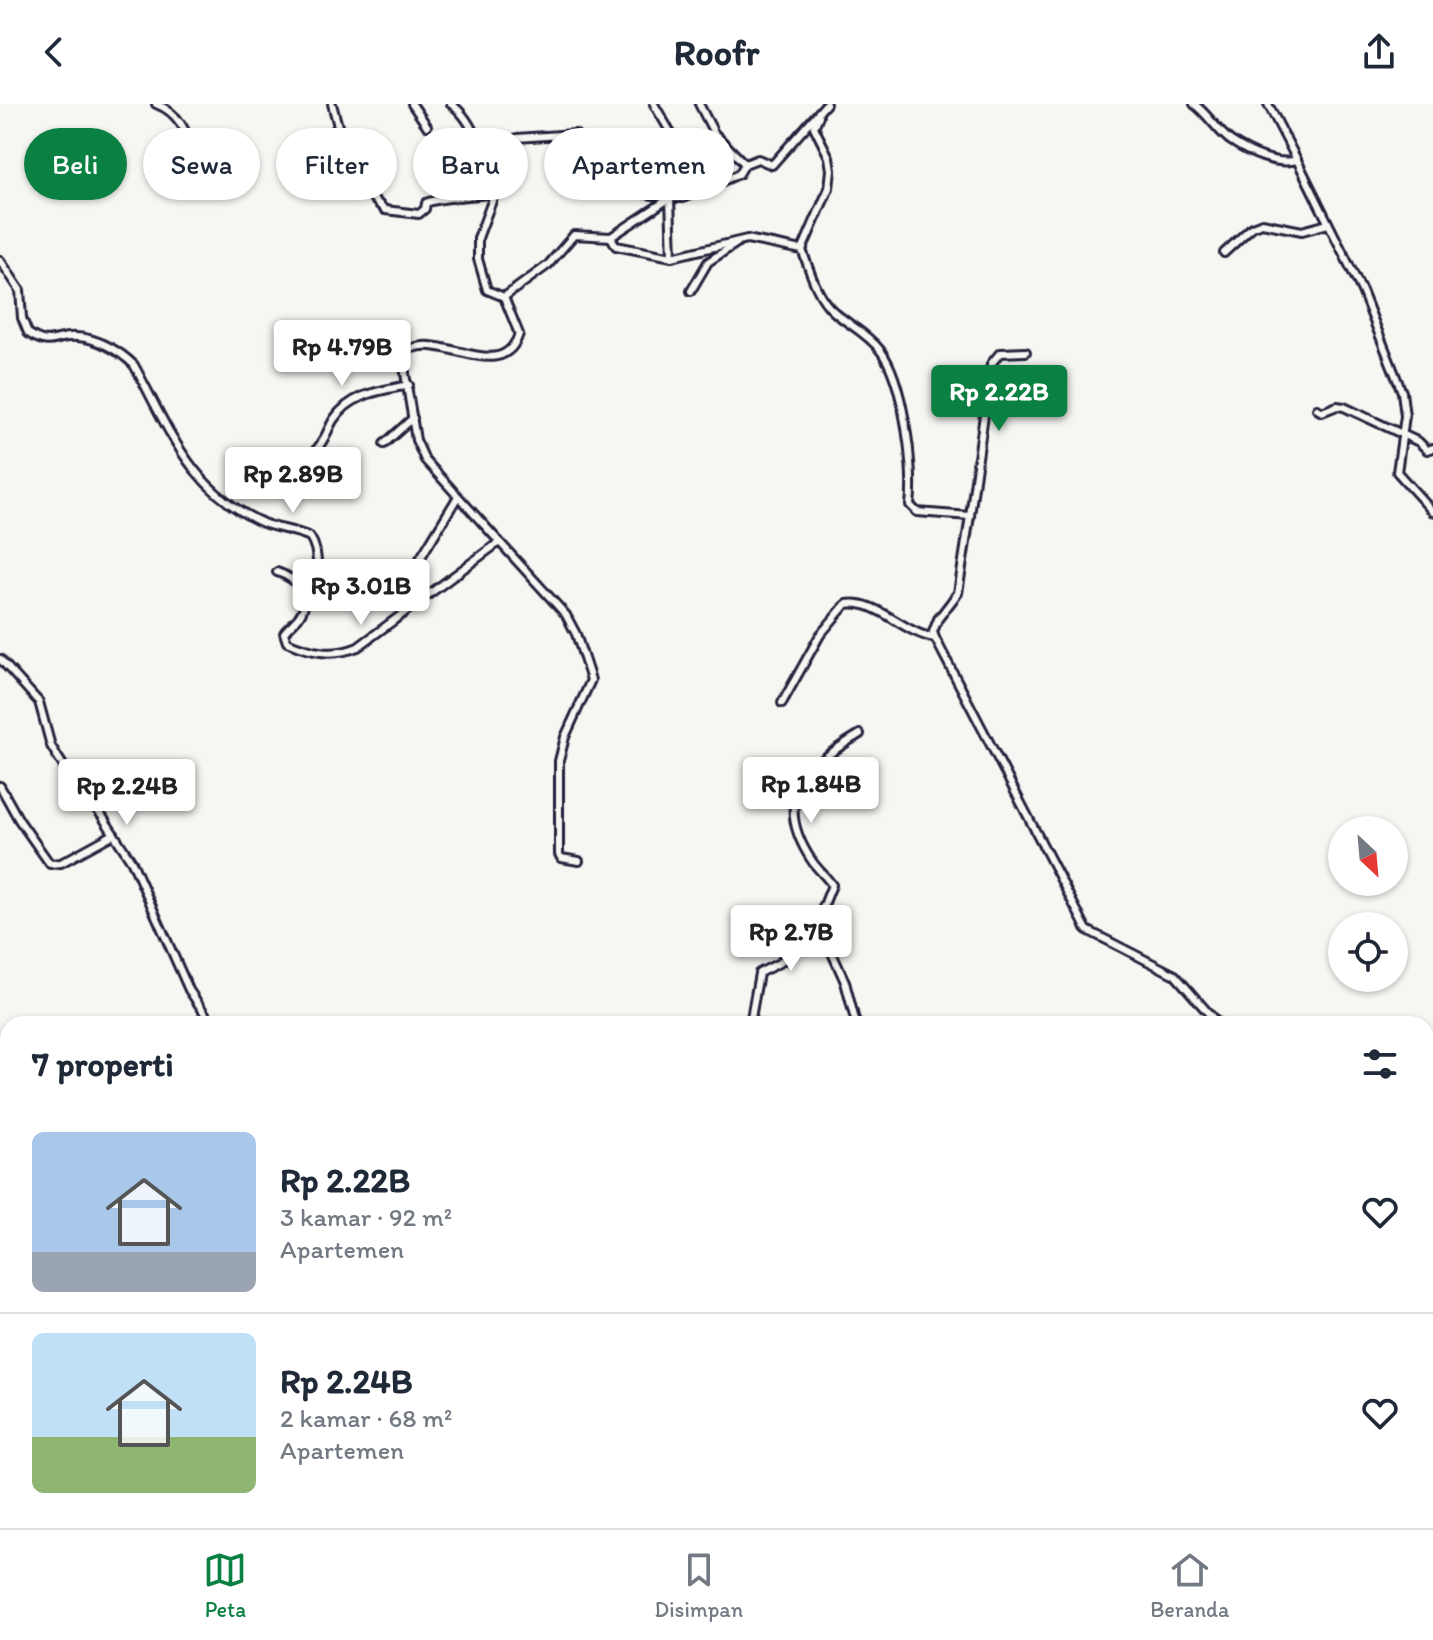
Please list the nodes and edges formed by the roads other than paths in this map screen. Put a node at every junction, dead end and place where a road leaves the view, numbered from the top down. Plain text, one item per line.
1 (156, 104) edge
2 (332, 104) edge
3 (412, 104) edge
4 (451, 104) edge
5 (654, 104) edge
6 (699, 104) edge
7 (1194, 104) edge
8 (1268, 104) edge
9 (825, 105) edge
10 (427, 126) dead end
11 (184, 128) edge
12 (468, 128) edge
13 (667, 128) edge
14 (1297, 160) junction
15 (745, 164) junction
16 (734, 176) edge
17 (432, 200) edge
18 (491, 200) edge
19 (667, 200) edge
20 (670, 200) edge
21 (1328, 224) junction
22 (611, 237) junction
23 (747, 239) junction
24 (802, 250) junction
25 (1224, 253) dead end
26 (672, 257) junction
27 (0, 260) edge
28 (691, 291) dead end
29 (504, 297) junction
30 (1026, 352) dead end
31 (409, 385) junction
32 (1317, 409) dead end
33 (413, 418) junction
34 (1402, 437) junction
35 (384, 444) dead end
36 (1433, 448) edge
37 (314, 452) dead end
38 (457, 498) junction
39 (1433, 512) edge
40 (970, 516) junction
41 (498, 543) junction
42 (315, 569) junction
43 (277, 572) dead end
44 (293, 578) junction
45 (935, 638) junction
46 (1, 664) edge
47 (782, 703) dead end
48 (860, 734) dead end
49 (0, 786) edge
50 (114, 834) junction
51 (579, 861) dead end
52 (816, 917) junction
53 (207, 1016) edge
54 (751, 1016) edge
55 (854, 1016) edge
56 (1211, 1016) edge

1 - 11 street
2 - 17 street
3 - 10 street
4 - 12 street
5 - 13 street
6 - 15 street
7 - 14 street
8 - 14 street
9 - 15 street
9 - 24 street
14 - 21 street
15 - 16 street
18 - 29 street
19 - 22 street
20 - 26 street
21 - 25 street
21 - 34 street
22 - 26 street
22 - 29 street
23 - 24 street
23 - 26 street
23 - 28 street
24 - 40 street
27 - 42 street
29 - 31 street
30 - 40 street
31 - 33 street
31 - 37 street
32 - 34 street
33 - 35 street
33 - 38 street
34 - 36 street
34 - 39 street
38 - 41 street
38 - 42 street
40 - 45 street
41 - 44 street
41 - 51 street
42 - 44 street
43 - 44 street
45 - 47 street
45 - 56 street
46 - 50 street
48 - 52 street
49 - 50 street
50 - 53 street
52 - 54 street
52 - 55 street

